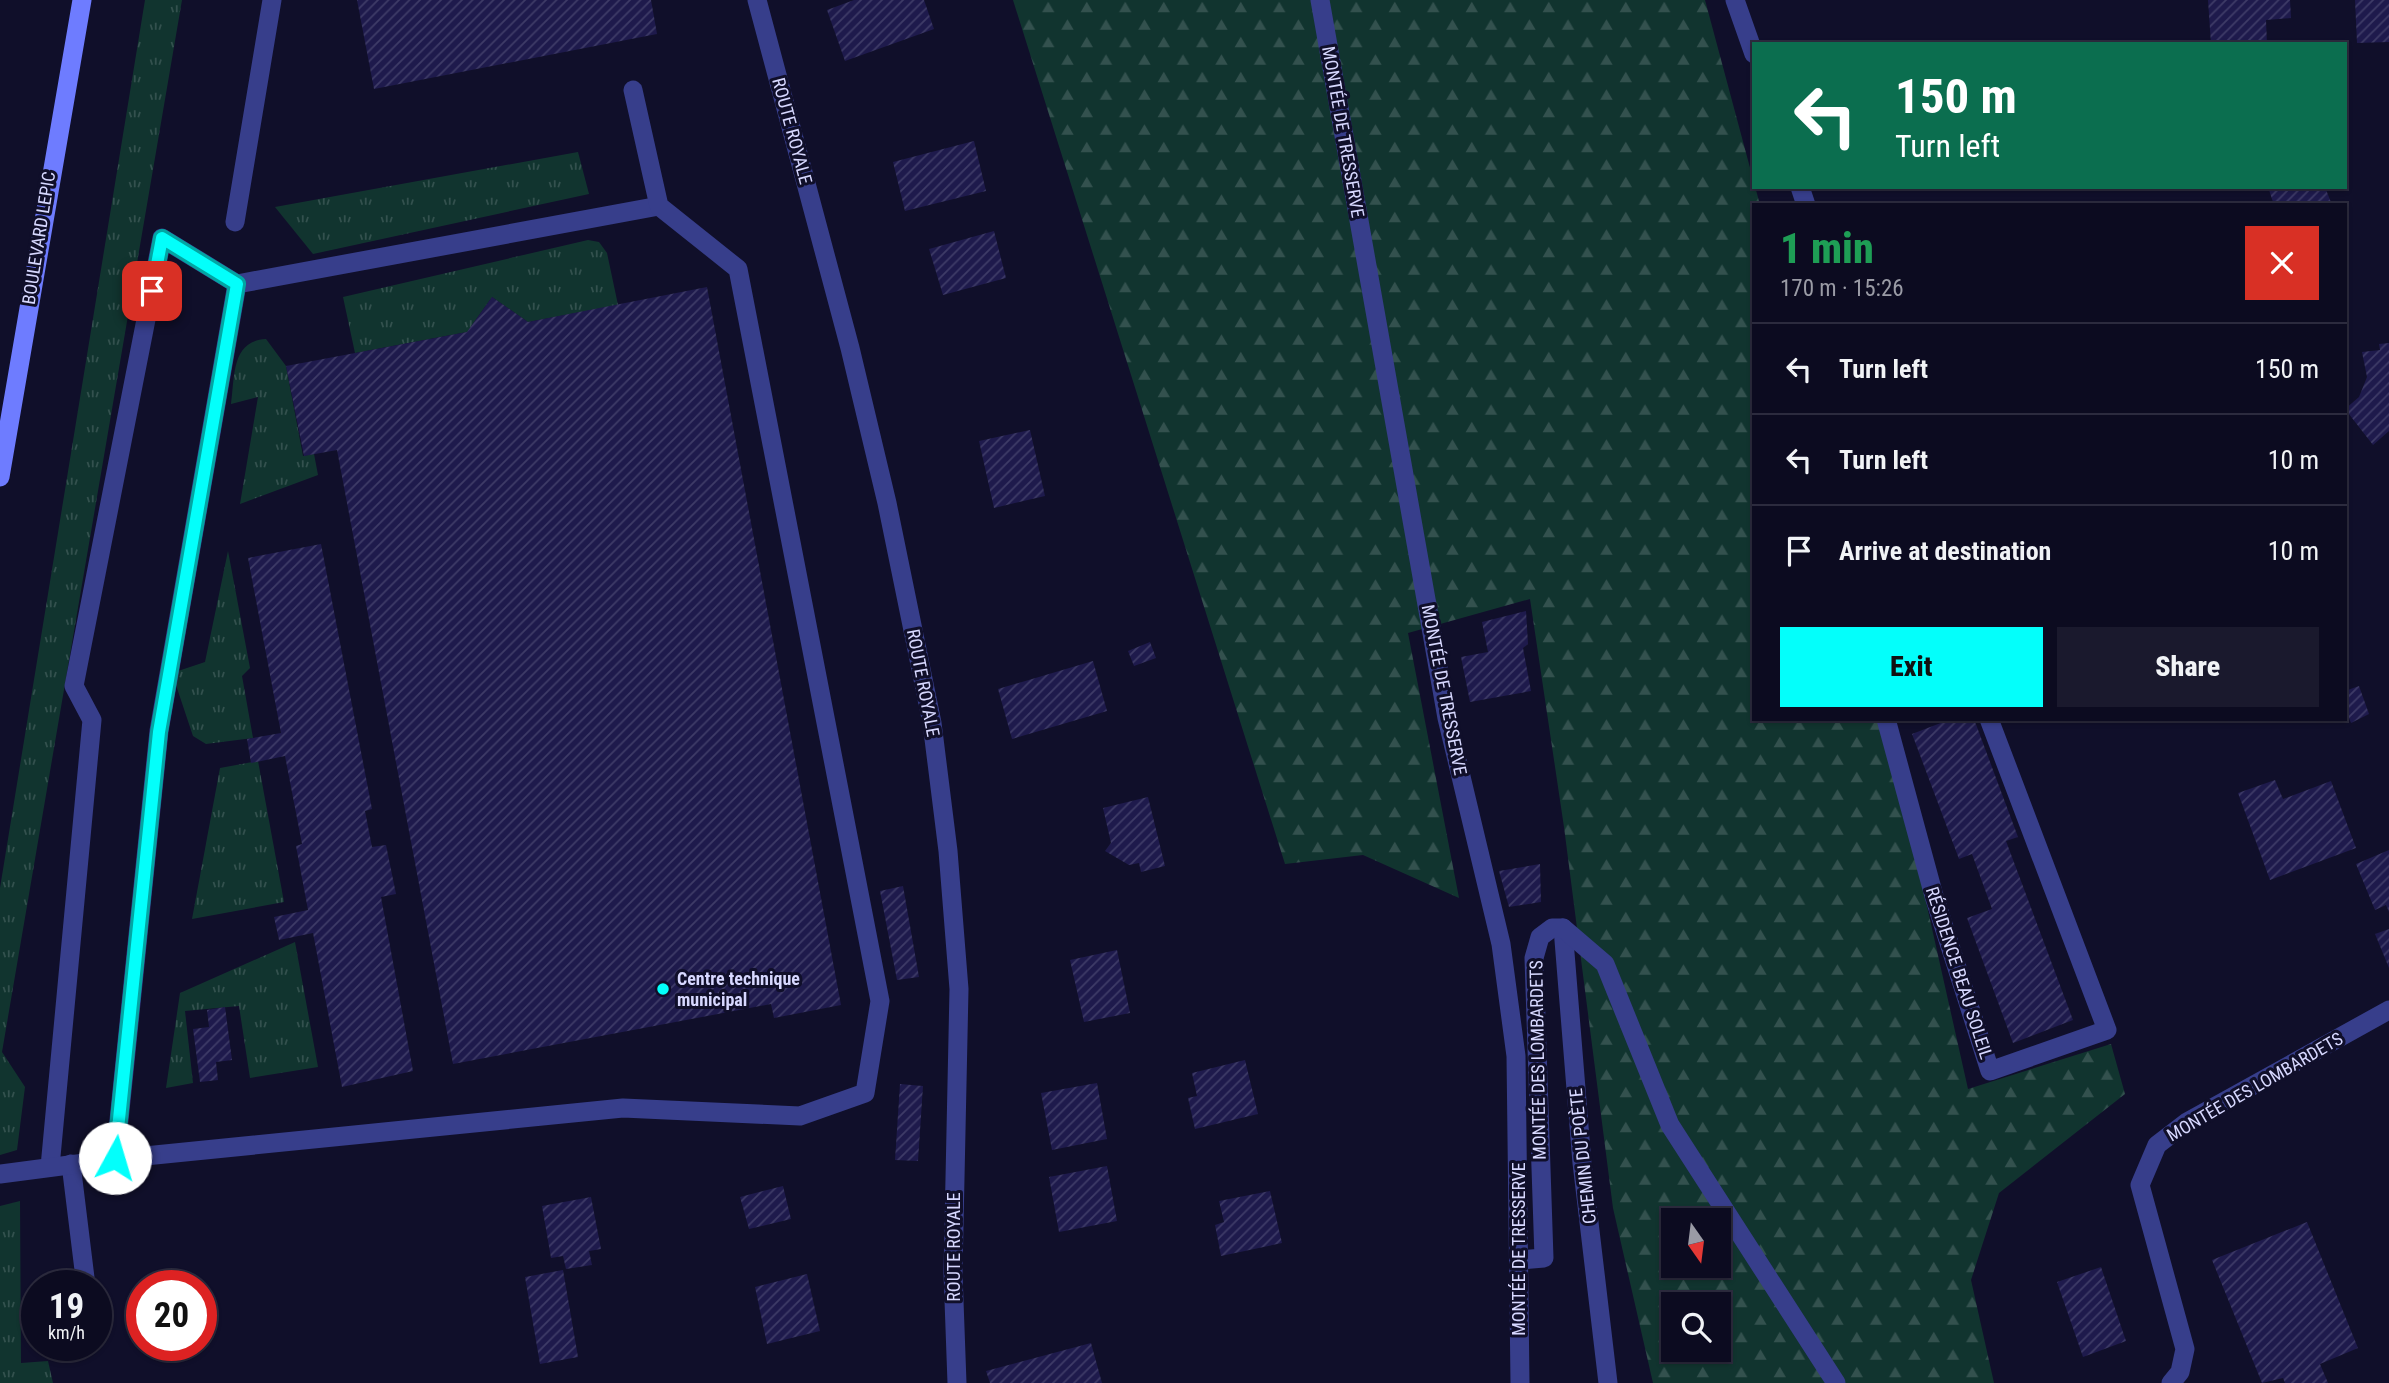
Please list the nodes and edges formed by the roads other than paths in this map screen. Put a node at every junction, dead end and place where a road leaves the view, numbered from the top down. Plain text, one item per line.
1 (82, 0) edge
2 (272, 0) edge
3 (757, 0) edge
4 (1320, 0) edge
5 (1735, 0) edge
6 (1752, 48) edge
7 (633, 90) dead end
8 (659, 206) junction
9 (235, 222) dead end
10 (237, 284) junction
11 (0, 477) edge
12 (1887, 721) edge
13 (1990, 721) edge
14 (1563, 928) junction
15 (2389, 1010) edge
16 (115, 1158) junction
17 (71, 1164) junction
18 (50, 1167) junction
19 (6, 1171) edge
20 (1519, 1260) junction
21 (84, 1270) edge
22 (957, 1383) edge
23 (1520, 1383) edge
24 (1608, 1383) edge
25 (1836, 1383) edge
26 (2171, 1383) edge

1 - 11 main road, BOULEVARD LEPIC
2 - 9 street
3 - 22 street, ROUTE ROYALE
4 - 20 street, MONTÉE DE TRESSERVE
5 - 6 street
7 - 8 street
8 - 10 street
8 - 16 street
10 - 16 street
10 - 18 street
12 - 13 street, RÉSIDENCE BEAU SOLEIL
14 - 20 street, MONTÉE DES LOMBARDETS
14 - 24 street, CHEMIN DU POÈTE
14 - 25 street
15 - 26 street, MONTÉE DES LOMBARDETS
16 - 17 street
17 - 18 street
17 - 21 street
18 - 19 street
20 - 23 street, MONTÉE DE TRESSERVE

